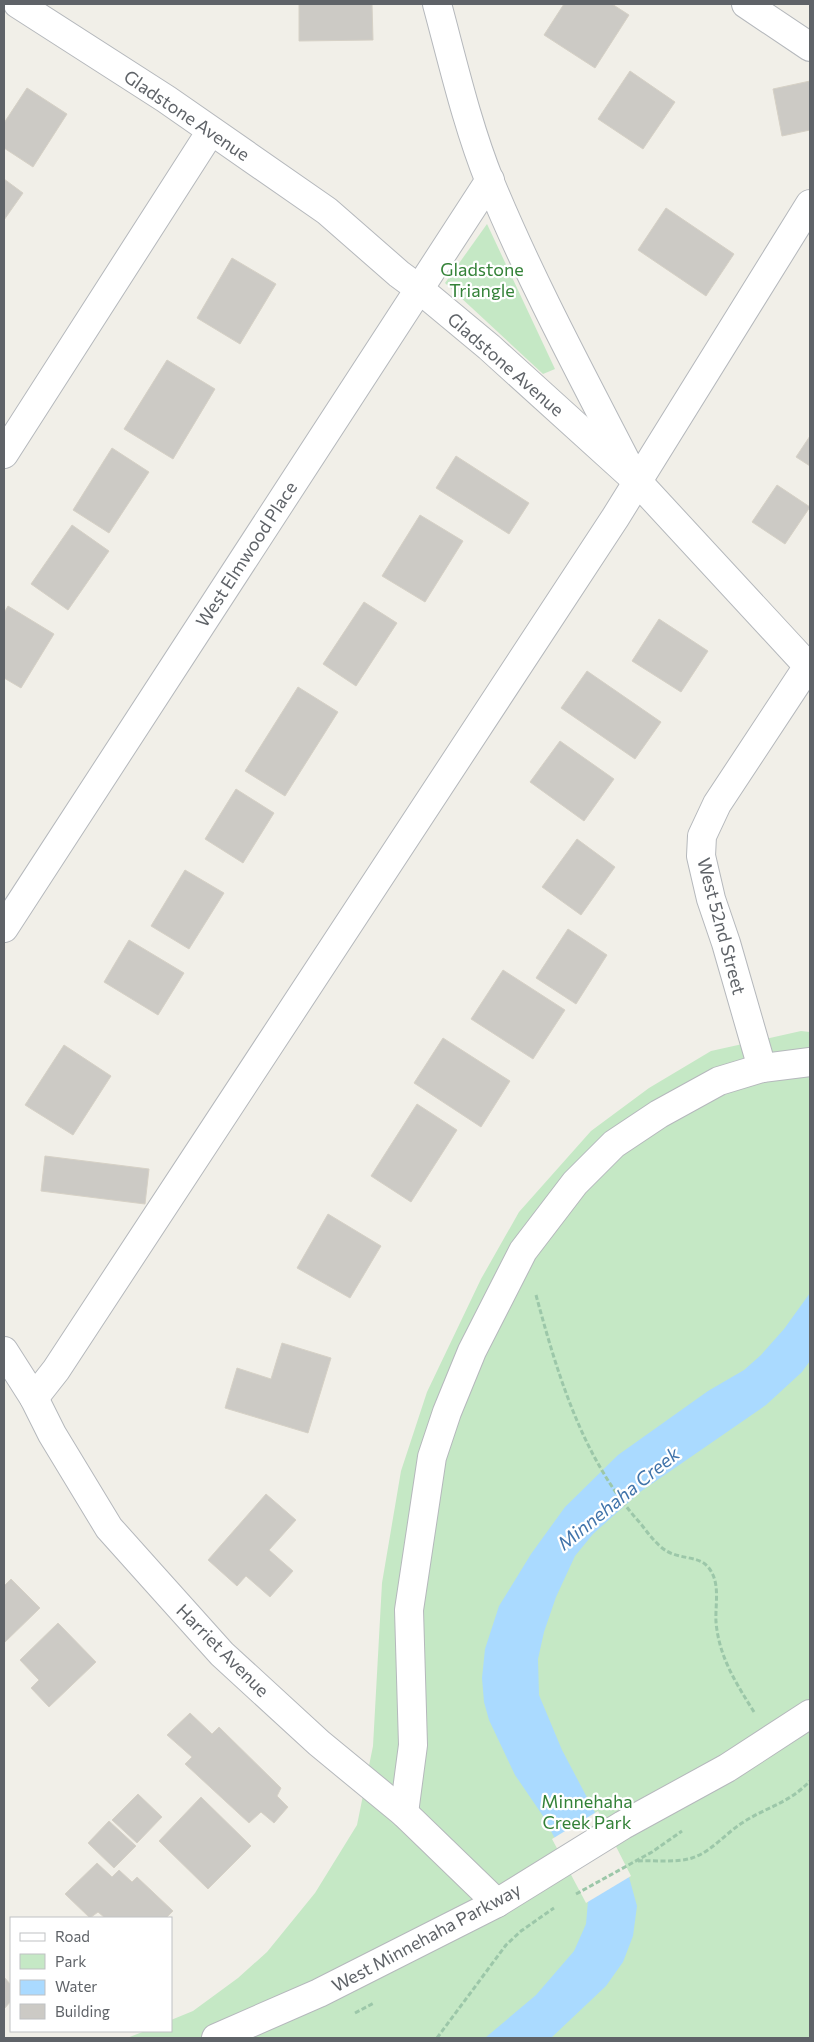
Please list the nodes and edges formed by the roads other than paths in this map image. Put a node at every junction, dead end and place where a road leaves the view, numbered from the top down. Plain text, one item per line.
1 (18, 4) edge
2 (437, 4) edge
3 (746, 4) edge
4 (810, 47) edge
5 (211, 132) junction
6 (490, 180) junction
7 (810, 204) edge
8 (418, 288) junction
9 (4, 454) edge
10 (637, 481) junction
11 (809, 664) edge
12 (4, 928) edge
13 (810, 1062) edge
14 (762, 1068) junction
15 (4, 1350) edge
16 (34, 1398) junction
17 (810, 1714) edge
18 (404, 1813) junction
19 (497, 1903) junction
20 (216, 2038) edge

1 - 5 street, Gladstone Avenue
2 - 6 street
3 - 4 street
5 - 8 street, Gladstone Avenue
5 - 9 street
6 - 8 street, West Elmwood Place
6 - 10 street
7 - 10 street
8 - 10 street, Gladstone Avenue
8 - 12 street, West Elmwood Place
10 - 11 street, Gladstone Avenue
10 - 16 street
11 - 14 street, West 52nd Street
13 - 14 street
14 - 18 street
15 - 16 street, Harriet Avenue
16 - 18 street, Harriet Avenue
17 - 19 street, West Minnehaha Parkway
18 - 19 street, Harriet Avenue
19 - 20 street, West Minnehaha Parkway

